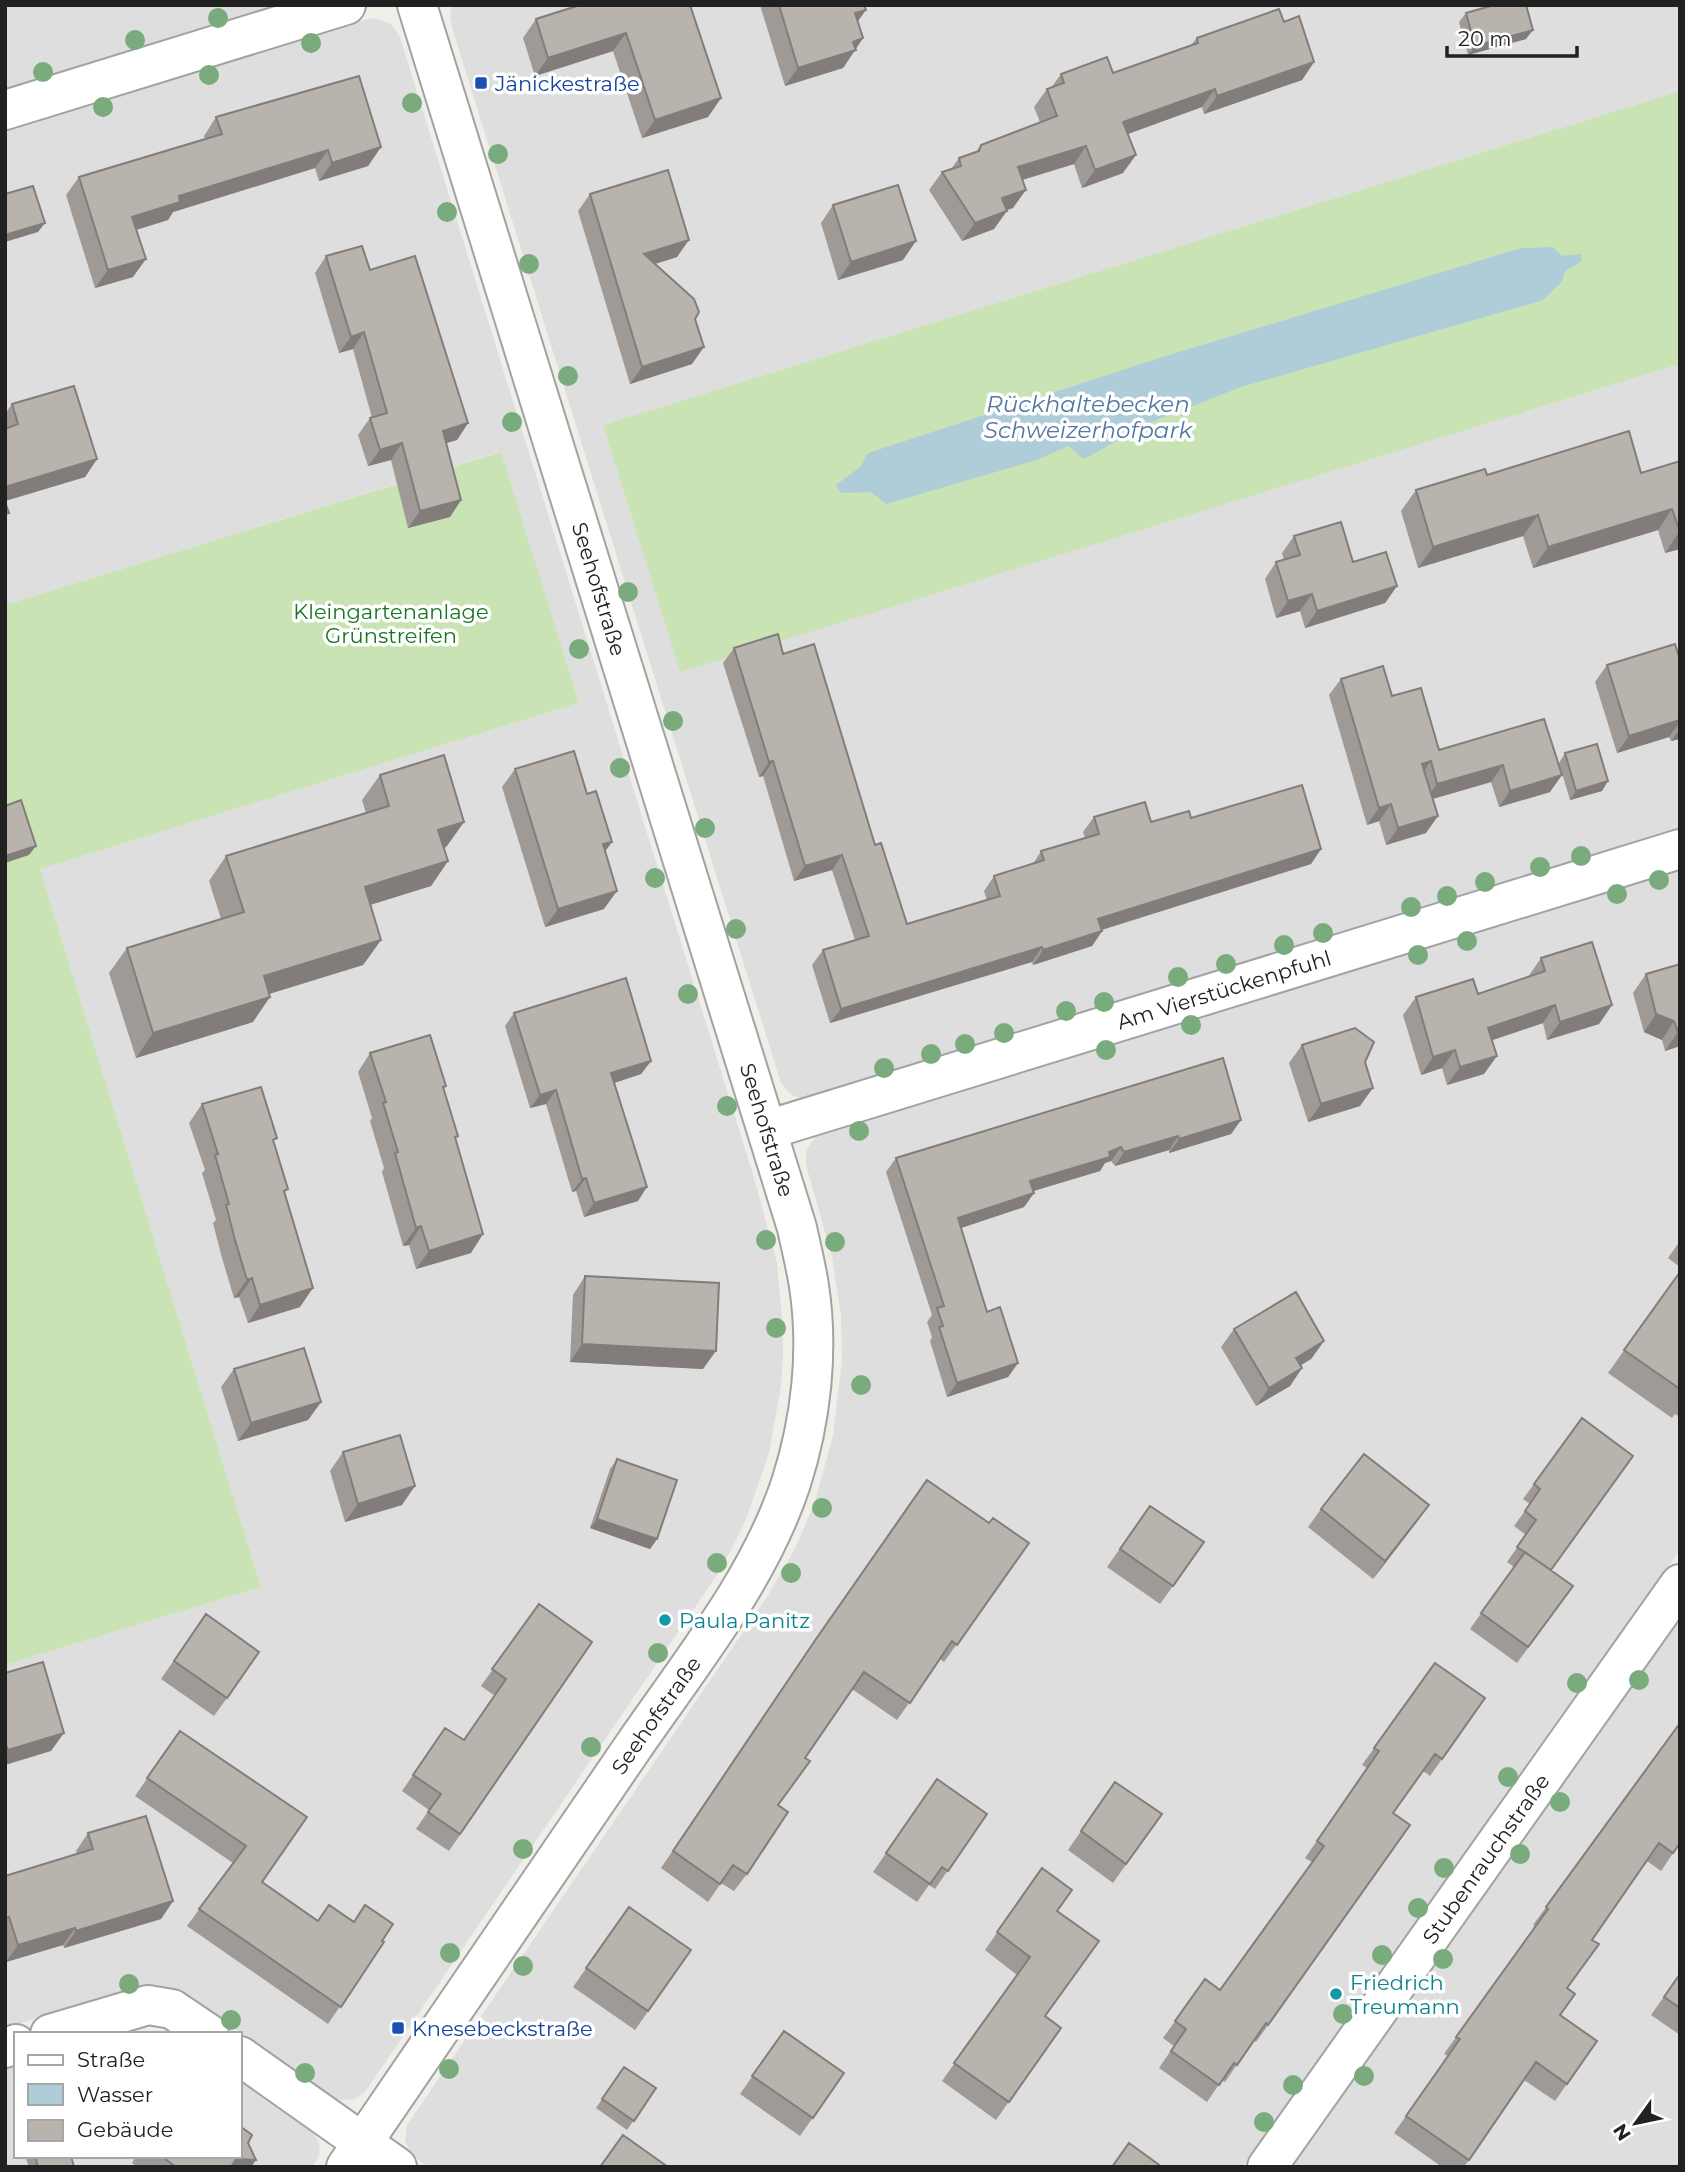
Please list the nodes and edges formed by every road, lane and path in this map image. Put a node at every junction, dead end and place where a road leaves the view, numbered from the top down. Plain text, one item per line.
1 (346, 5) edge
2 (418, 5) edge
3 (5, 110) edge
4 (1680, 849) edge
5 (767, 1130) junction
6 (1680, 1584) edge
7 (57, 2032) edge
8 (206, 2032) edge
9 (242, 2058) edge
10 (354, 2155) edge
11 (397, 2167) edge
12 (1267, 2167) edge

1 - 3 street
2 - 5 street, Seehofstraße
4 - 5 street, Am Vierstückenpfuhl
5 - 10 street, Seehofstraße
6 - 12 street, Stubenrauchstraße
7 - 8 street
9 - 10 street
10 - 11 street

